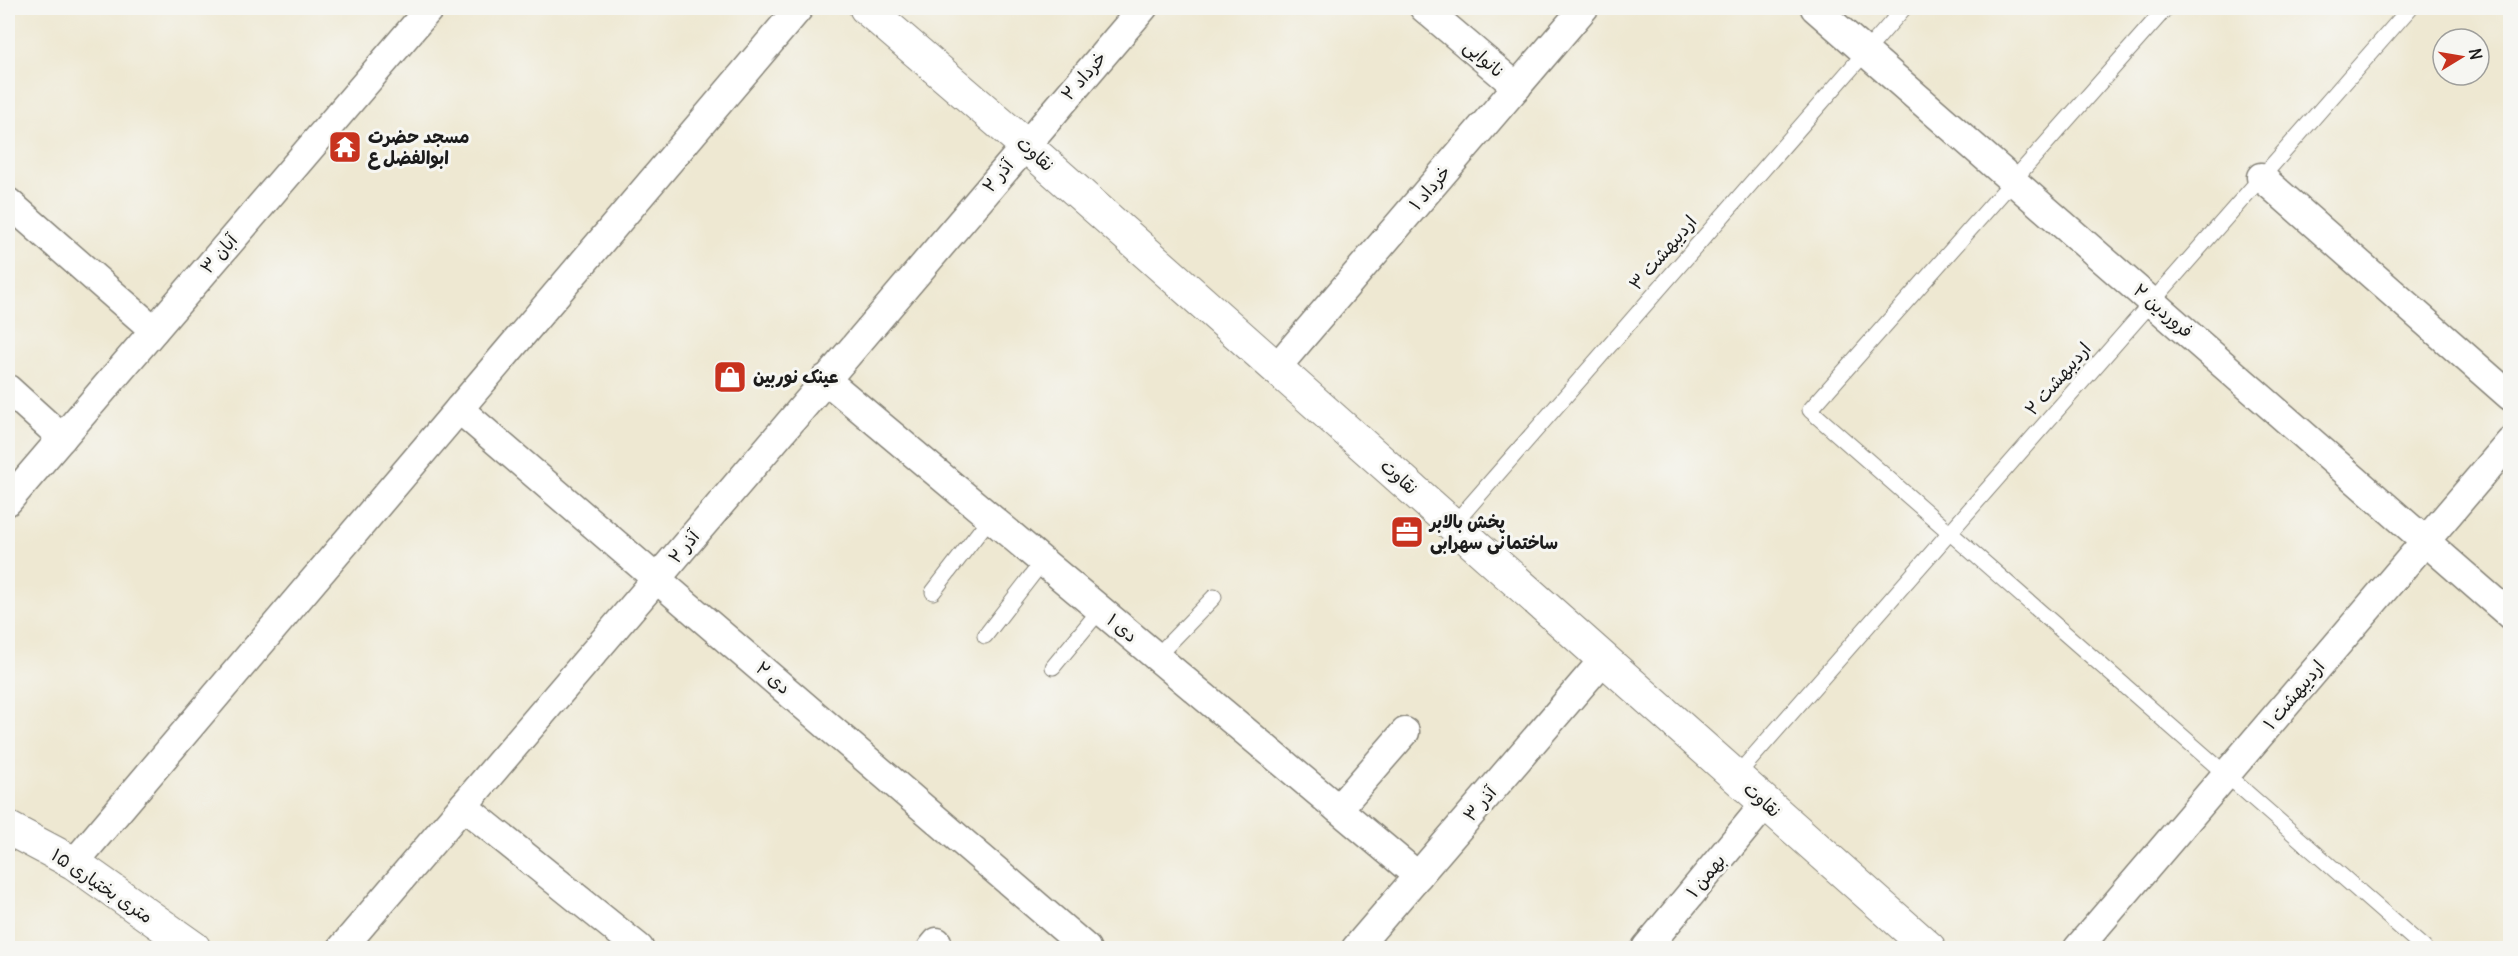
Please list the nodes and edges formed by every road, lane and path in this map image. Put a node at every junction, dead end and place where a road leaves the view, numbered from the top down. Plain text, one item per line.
1 (430, 8) edge
2 (799, 8) edge
3 (866, 8) edge
4 (1143, 8) edge
5 (1424, 8) edge
6 (1584, 8) edge
7 (1815, 8) edge
8 (1904, 8) edge
9 (2166, 8) edge
10 (2410, 8) edge
11 (1865, 52) junction
12 (1516, 87) junction
13 (1024, 144) junction
14 (2261, 177) junction
15 (2013, 181) junction
16 (8, 202) edge
17 (2152, 302) junction
18 (154, 330) junction
19 (1276, 368) junction
20 (825, 380) junction
21 (8, 389) edge
22 (2511, 396) edge
23 (459, 409) junction
24 (62, 438) junction
25 (2511, 442) edge
26 (8, 501) edge
27 (990, 518) junction
28 (1453, 525) junction
29 (1950, 532) junction
30 (2426, 541) junction
31 (1043, 561) junction
32 (657, 578) junction
33 (933, 592) dead end
34 (1214, 597) dead end
35 (1100, 610) junction
36 (2511, 615) edge
37 (985, 636) dead end
38 (1156, 657) junction
39 (1604, 659) junction
40 (1053, 667) dead end
41 (1405, 732) dead end
42 (2226, 775) junction
43 (1736, 776) junction
44 (1766, 803) junction
45 (463, 806) junction
46 (1338, 809) junction
47 (8, 828) edge
48 (74, 863) junction
49 (1418, 876) junction
50 (194, 948) edge
51 (342, 948) edge
52 (639, 948) edge
53 (1086, 948) edge
54 (1356, 948) edge
55 (1646, 948) edge
56 (1929, 948) edge
57 (2078, 948) edge
58 (2424, 948) edge

1 - 18 street, آبان ۳
2 - 23 street
3 - 13 street, نقاوت
4 - 13 street, خرداد ۲
5 - 12 street, نانوایی
6 - 12 street, خرداد ۱
7 - 11 street, فروردین ۲
8 - 11 lane, اردیبهشت ۳
9 - 15 lane
10 - 14 lane, اردیبهشت ۲
11 - 15 street, فروردین ۲
11 - 28 lane, اردیبهشت ۳
12 - 19 street, خرداد ۱
13 - 19 street, نقاوت
13 - 20 street, آذر ۲
14 - 17 lane, اردیبهشت ۲
14 - 22 street
15 - 17 street, فروردین ۲
15 - 29 lane
16 - 18 street
17 - 29 lane, اردیبهشت ۲
17 - 30 street, فروردین ۲
18 - 24 street, آبان ۳
19 - 28 street, نقاوت
20 - 27 street, دی ۱
20 - 32 street, آذر ۲
21 - 24 street
23 - 32 street, دی ۲
23 - 48 street
24 - 26 street, آبان ۳
25 - 30 street, اردیبهشت ۱
27 - 31 street, دی ۱
27 - 33 lane
28 - 39 street, نقاوت
29 - 42 lane
29 - 43 lane, اردیبهشت ۲
30 - 36 street, فروردین ۲
30 - 42 street, اردیبهشت ۱
31 - 35 street, دی ۱
31 - 37 lane
32 - 45 street, آذر ۲
32 - 53 street, دی ۲
34 - 38 lane
35 - 38 street, دی ۱
35 - 40 lane
38 - 46 street, دی ۱
39 - 43 street, نقاوت
39 - 49 street, آذر ۳
41 - 46 street
42 - 57 street, اردیبهشت ۱
42 - 58 lane
43 - 44 street, نقاوت
44 - 55 street, بهمن ۱
44 - 56 street, نقاوت
45 - 51 street, آذر ۲
45 - 52 street
46 - 49 street, دی ۱
47 - 48 street, ۱۵ متری بختیاری
48 - 50 street, ۱۵ متری بختیاری
49 - 54 street, آذر ۳

